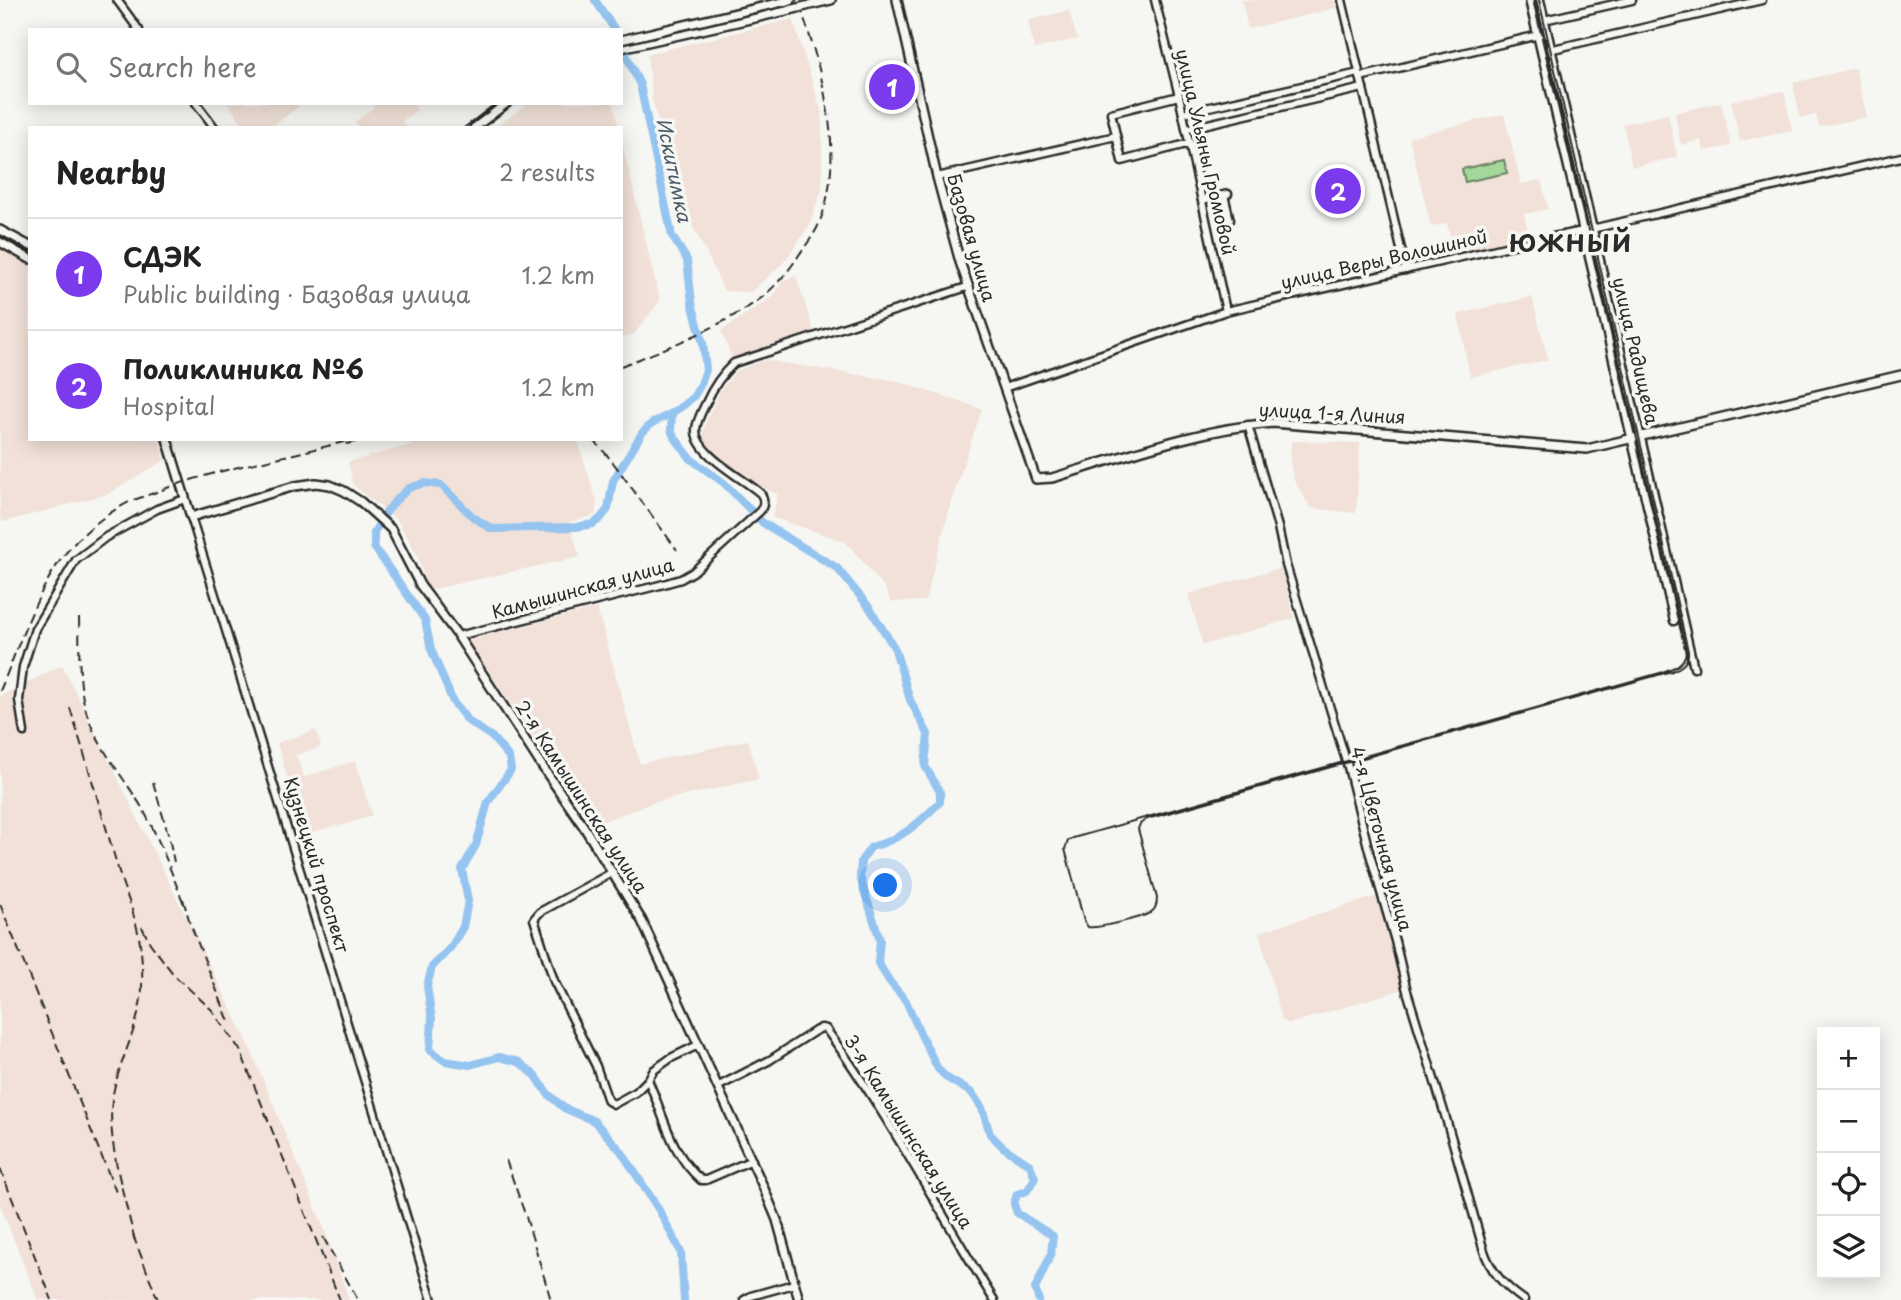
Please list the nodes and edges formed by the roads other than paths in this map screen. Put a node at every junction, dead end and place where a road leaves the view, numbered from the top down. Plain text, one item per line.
1 (117, 0) edge
2 (789, 0) edge
3 (831, 0) edge
4 (897, 0) edge
5 (1155, 0) edge
6 (1342, 0) edge
7 (1529, 0) edge
8 (1540, 0) edge
9 (1632, 0) edge
10 (1762, 0) edge
11 (1544, 20) junction
12 (138, 28) edge
13 (1547, 33) junction
14 (1537, 35) junction
15 (650, 38) junction
16 (623, 40) edge
17 (623, 47) edge
18 (1551, 49) junction
19 (1541, 51) junction
20 (1359, 75) junction
21 (1363, 88) junction
22 (1179, 96) junction
23 (198, 105) edge
24 (504, 105) edge
25 (1183, 113) junction
26 (213, 126) edge
27 (477, 126) edge
28 (1186, 128) junction
29 (1116, 135) junction
30 (1189, 144) junction
31 (1901, 157) edge
32 (937, 177) junction
33 (1202, 200) junction
34 (1230, 220) dead end
35 (1593, 229) junction
36 (0, 230) edge
37 (1583, 231) junction
38 (0, 242) edge
39 (28, 246) edge
40 (28, 258) edge
41 (1406, 270) junction
42 (967, 287) junction
43 (1226, 311) junction
44 (1901, 375) edge
45 (1004, 388) junction
46 (1248, 425) junction
47 (1641, 435) junction
48 (1631, 439) junction
49 (168, 441) edge
50 (1036, 479) joint
51 (185, 499) junction
52 (191, 517) junction
53 (1674, 621) dead end
54 (458, 636) junction
55 (1694, 668) dead end
56 (24, 732) dead end
57 (612, 872) junction
58 (698, 1045) junction
59 (648, 1080) junction
60 (719, 1086) junction
61 (752, 1160) junction
62 (794, 1284) junction
63 (432, 1300) edge
64 (744, 1300) edge
65 (799, 1300) edge
66 (994, 1300) edge
67 (1524, 1300) edge

1 - 12 street
2 - 15 main road
3 - 15 main road, bridge
4 - 32 main road, Базовая улица
5 - 22 street, улица Ульяны Громовой
6 - 20 street
7 - 14 street, улица Радищева
8 - 11 street, улица Радищева
9 - 11 street
10 - 18 street
11 - 13 street, улица Радищева
13 - 14 street
13 - 18 street, улица Радищева
14 - 19 street, улица Радищева
14 - 20 street
15 - 16 main road
15 - 17 main road
18 - 19 street
18 - 35 street, улица Радищева
19 - 37 street, улица Радищева
20 - 21 street
20 - 25 street
21 - 28 street
21 - 41 street
22 - 25 street, улица Ульяны Громовой
22 - 29 street
23 - 26 street
24 - 27 main road
25 - 28 street, улица Ульяны Громовой
28 - 30 street, улица Ульяны Громовой
29 - 30 street
29 - 32 street
30 - 33 street, улица Ульяны Громовой
31 - 35 street, улица Веры Волошиной
32 - 42 main road, Базовая улица
33 - 34 street
33 - 43 street, улица Ульяны Громовой
35 - 37 street, улица Веры Волошиной
35 - 47 street, улица Радищева
36 - 39 main road
37 - 41 street, улица Веры Волошиной
37 - 48 street, улица Радищева
38 - 40 main road
41 - 43 street, улица Веры Волошиной
42 - 45 main road, Базовая улица
42 - 54 street, Камышинская улица
43 - 45 street, улица Веры Волошиной
44 - 47 main road
45 - 50 main road, Базовая улица
46 - 48 main road, улица 1-я Линия
46 - 50 main road, улица 1-я Линия
46 - 67 street, 4-я Цветочная улица
47 - 48 main road, улица 1-я Линия
47 - 55 street, улица Радищева
48 - 53 street, улица Радищева
49 - 51 main road, Кузнецкий проспект
51 - 52 main road, Кузнецкий проспект
51 - 56 street
52 - 54 main road, 2-я Камышинская улица
52 - 63 street, Кузнецкий проспект
54 - 57 main road, 2-я Камышинская улица
57 - 58 main road, 2-я Камышинская улица
57 - 59 street
58 - 59 street
58 - 60 main road, 2-я Камышинская улица
59 - 61 street
60 - 61 main road, 2-я Камышинская улица
60 - 66 street, 3-я Камышинская улица
61 - 62 main road, 2-я Камышинская улица
62 - 64 street
62 - 65 main road, 2-я Камышинская улица

